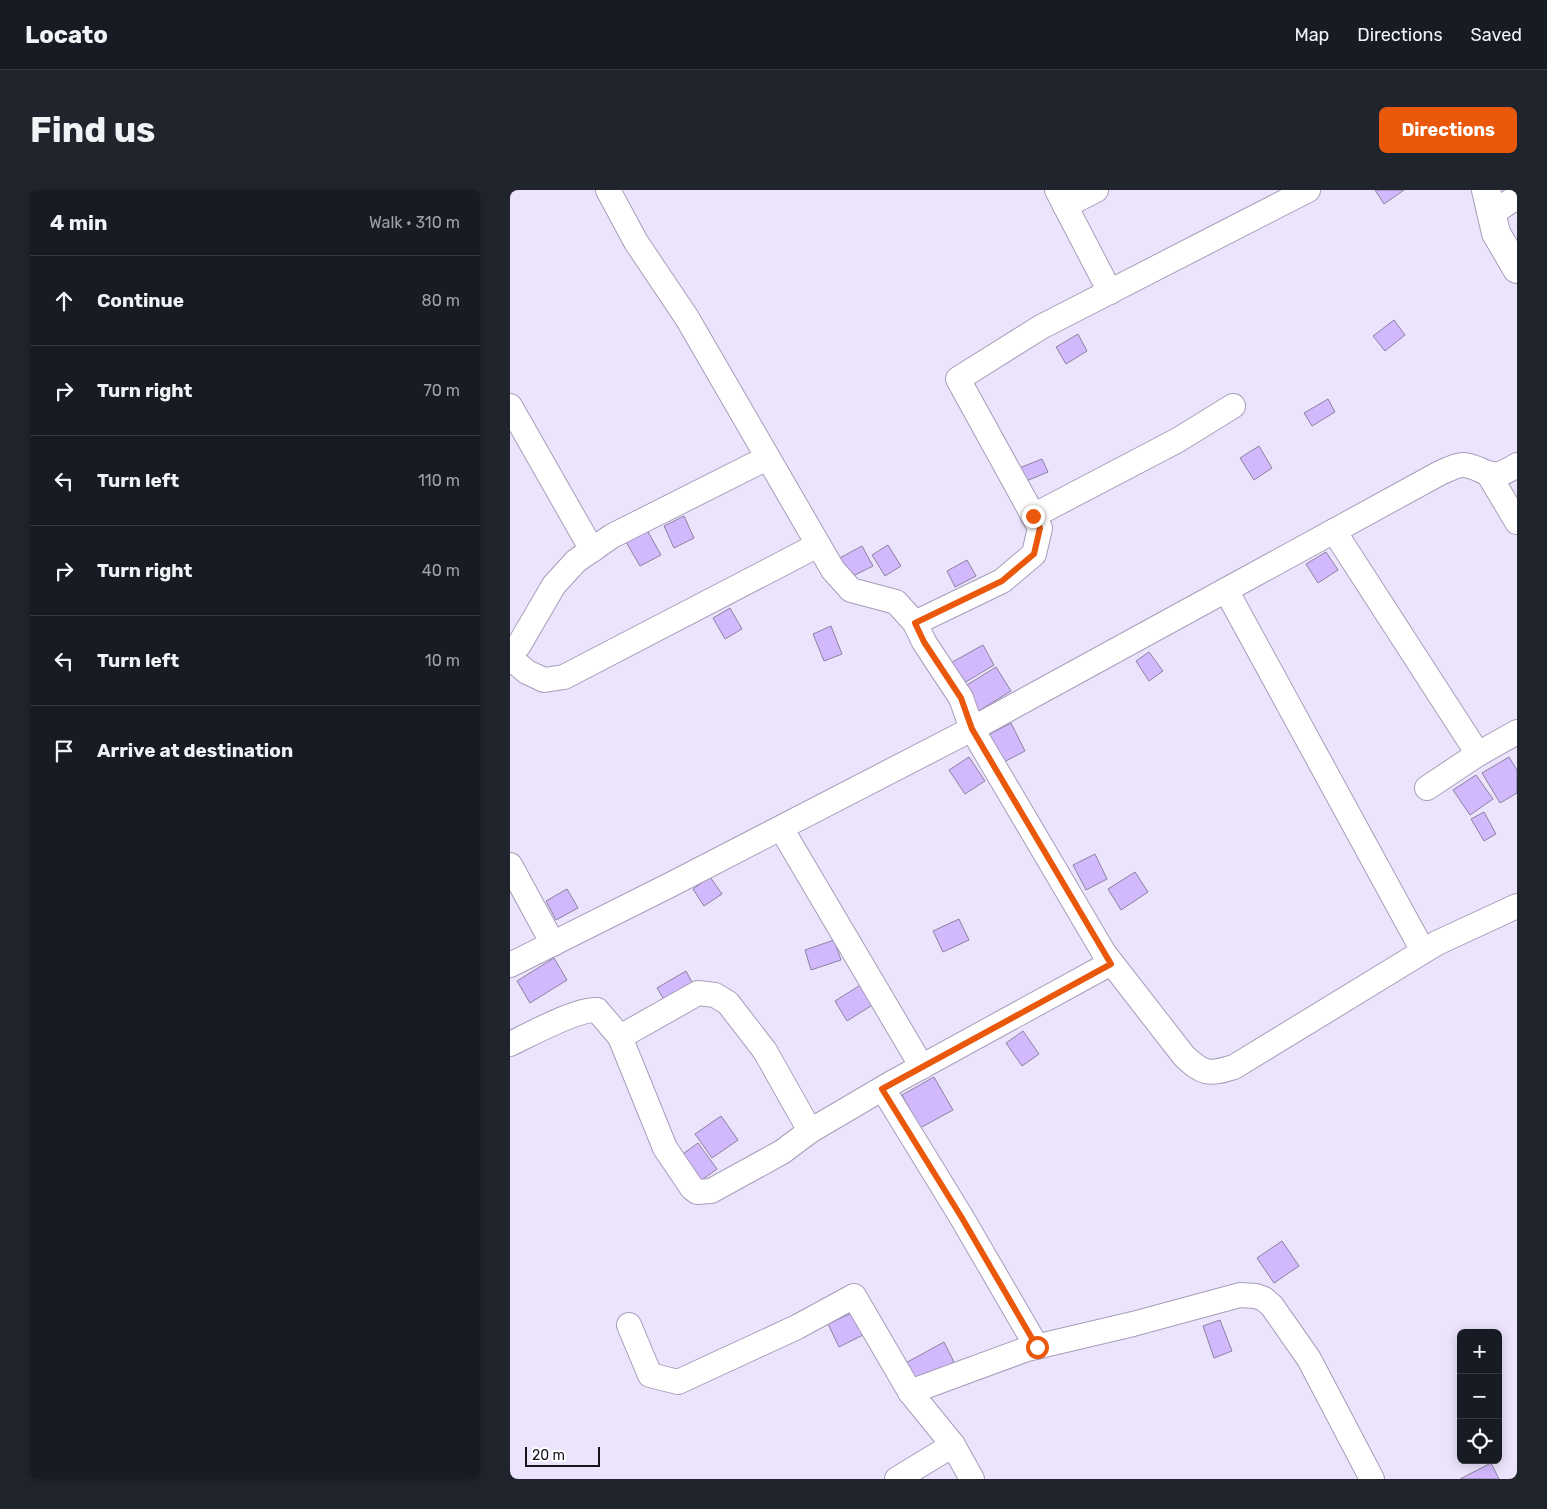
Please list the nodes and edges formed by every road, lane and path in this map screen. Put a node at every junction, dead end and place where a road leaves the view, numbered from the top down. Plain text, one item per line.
1 (608, 190) edge
2 (1096, 190) edge
3 (1308, 190) edge
4 (1517, 197) edge
5 (1061, 198) edge
6 (1488, 202) edge
7 (1517, 268) edge
8 (1110, 292) junction
9 (510, 406) edge
10 (1233, 406) dead end
11 (767, 458) junction
12 (1517, 465) edge
13 (1490, 475) junction
14 (1033, 516) junction
15 (1517, 522) edge
16 (1334, 531) junction
17 (818, 545) junction
18 (592, 550) junction
19 (1226, 590) junction
20 (915, 623) junction
21 (510, 657) edge
22 (972, 729) junction
23 (1517, 732) edge
24 (1478, 754) junction
25 (1427, 788) dead end
26 (781, 828) junction
27 (510, 865) edge
28 (1517, 906) edge
29 (553, 944) junction
30 (1424, 951) junction
31 (1111, 964) junction
32 (510, 965) edge
33 (620, 1037) junction
34 (510, 1044) edge
35 (922, 1067) junction
36 (882, 1089) junction
37 (810, 1131) junction
38 (629, 1325) dead end
39 (1037, 1347) junction
40 (910, 1392) junction
41 (953, 1445) junction
42 (897, 1479) edge
43 (972, 1479) edge
44 (1372, 1479) edge

1 - 11 street
2 - 5 street
3 - 8 street
4 - 6 street
5 - 8 street
6 - 7 street
8 - 14 street
9 - 18 street
10 - 14 street
11 - 17 street
11 - 18 street
12 - 13 street
13 - 15 street
13 - 16 street
14 - 20 street
16 - 19 street
16 - 24 street
17 - 20 street
17 - 21 street
18 - 21 street
19 - 22 street
19 - 30 street
20 - 22 street
22 - 26 street
22 - 31 street
23 - 24 street
24 - 25 street
26 - 29 street
26 - 35 street
27 - 29 street
28 - 30 street
29 - 32 street
30 - 31 street
31 - 35 street
33 - 34 street
33 - 37 street
33 - 37 street
35 - 36 street
36 - 37 street
36 - 39 street
38 - 40 street
39 - 40 street
39 - 44 street
40 - 41 street
41 - 42 street
41 - 43 street

